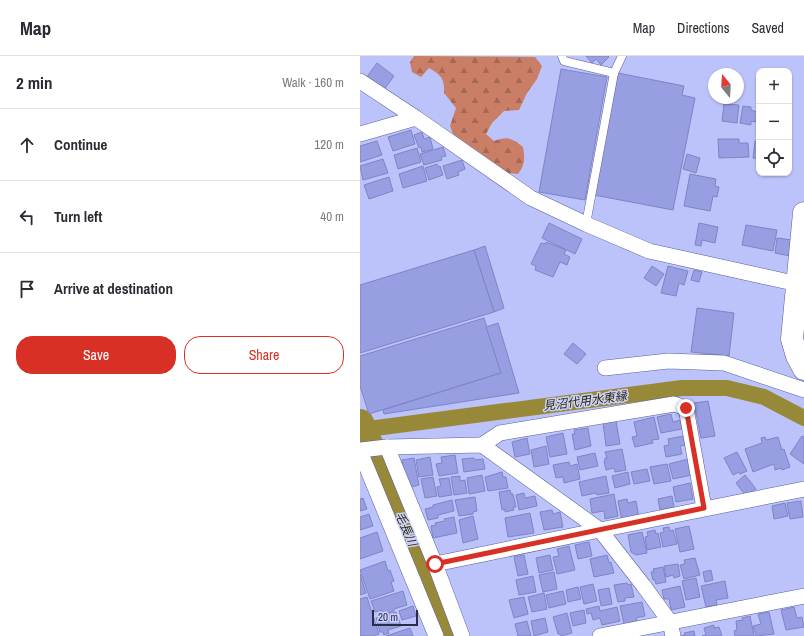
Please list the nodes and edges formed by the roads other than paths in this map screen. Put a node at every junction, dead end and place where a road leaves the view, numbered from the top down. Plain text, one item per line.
1 (562, 56) edge
2 (622, 56) edge
3 (614, 73) junction
4 (360, 81) edge
5 (416, 118) junction
6 (360, 134) edge
7 (804, 213) edge
8 (586, 224) junction
9 (800, 277) edge
10 (604, 368) dead end
11 (804, 369) edge
12 (804, 390) edge
13 (482, 445) junction
14 (387, 448) junction
15 (360, 451) edge
16 (804, 489) edge
17 (704, 508) junction
18 (600, 530) junction
19 (435, 564) junction
20 (804, 596) edge
21 (672, 629) edge
22 (436, 636) edge
23 (462, 636) edge
24 (600, 636) edge

1 - 3 lane
2 - 3 lane
3 - 8 lane
4 - 5 street
5 - 6 street
5 - 8 street
7 - 9 street
8 - 9 street
9 - 11 street
10 - 12 street
13 - 14 street
13 - 17 street
13 - 18 street
14 - 15 street
14 - 19 street
15 - 22 street
16 - 17 street
17 - 18 street
18 - 19 street
18 - 21 street
19 - 23 street
20 - 21 street
21 - 24 street

